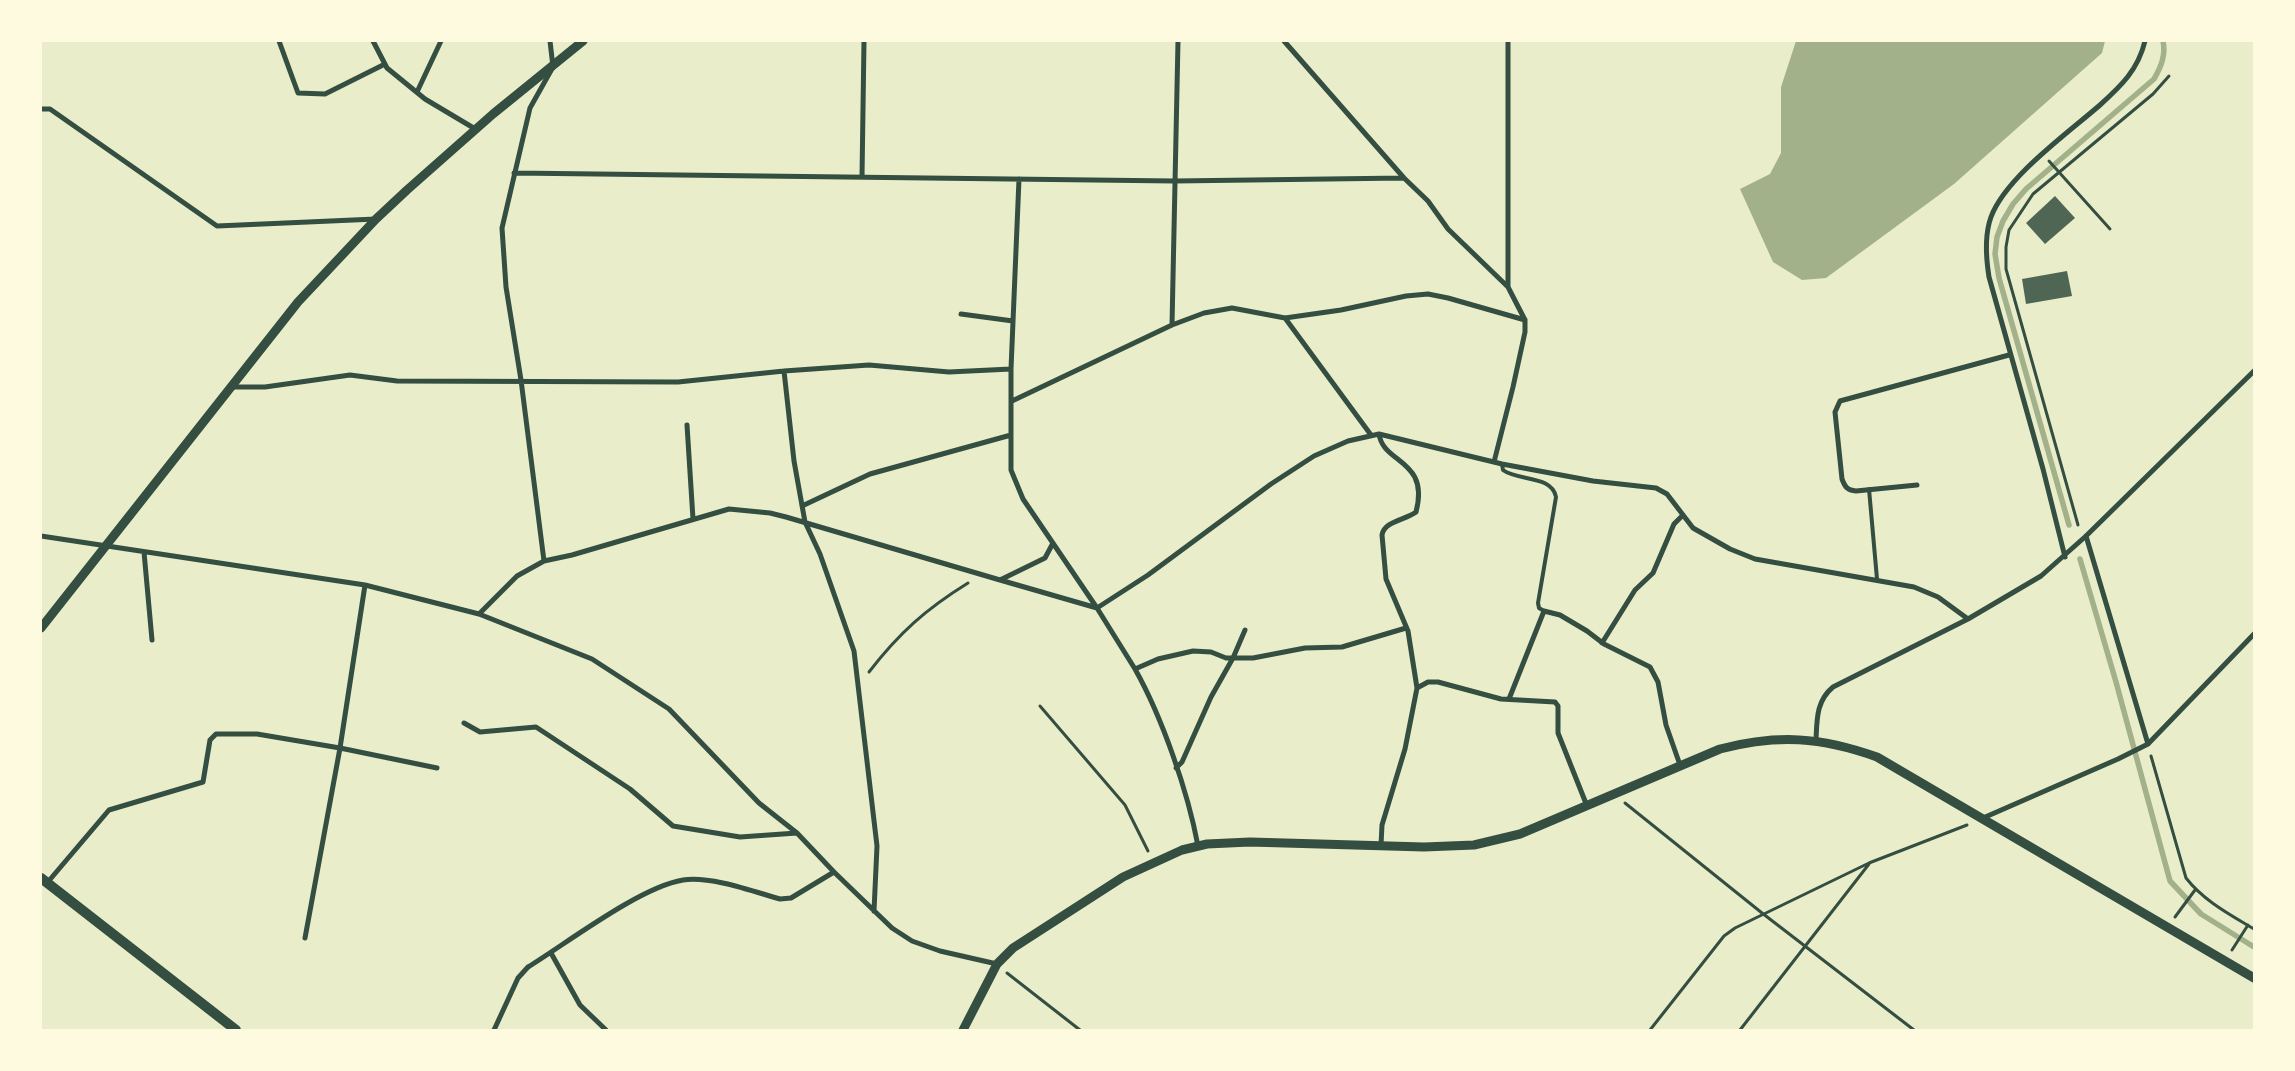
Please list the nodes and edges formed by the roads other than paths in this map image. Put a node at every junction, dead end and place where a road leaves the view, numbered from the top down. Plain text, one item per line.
1 (279, 41) edge
2 (373, 41) edge
3 (441, 41) edge
4 (550, 41) edge
5 (583, 41) edge
6 (864, 41) edge
7 (1178, 41) edge
8 (1284, 41) edge
9 (1508, 41) edge
10 (2145, 41) edge
11 (385, 64) junction
12 (553, 67) junction
13 (417, 92) junction
14 (41, 109) edge
15 (477, 130) junction
16 (514, 172) junction
17 (862, 177) junction
18 (1404, 178) junction
19 (1019, 179) junction
20 (1175, 181) junction
21 (376, 219) junction
22 (1508, 287) junction
23 (960, 314) dead end
24 (1285, 318) junction
25 (1525, 320) junction
26 (1013, 321) junction
27 (1172, 325) junction
28 (2009, 355) junction
29 (1011, 369) junction
30 (2254, 370) edge
31 (784, 371) junction
32 (521, 380) junction
33 (232, 387) junction
34 (1012, 401) junction
35 (687, 425) dead end
36 (1379, 434) junction
37 (1012, 435) junction
38 (1370, 435) junction
39 (1494, 462) junction
40 (1502, 464) junction
41 (1917, 485) dead end
42 (1869, 490) junction
43 (802, 506) junction
44 (1683, 515) junction
45 (693, 519) junction
46 (805, 522) junction
47 (41, 536) edge
48 (2086, 536) junction
49 (1053, 543) junction
50 (107, 545) junction
51 (144, 552) junction
52 (2065, 557) junction
53 (544, 561) junction
54 (1877, 579) junction
55 (1000, 580) junction
56 (365, 585) junction
57 (1098, 608) junction
58 (1544, 611) junction
59 (479, 614) junction
60 (1968, 619) junction
61 (41, 628) edge
62 (1406, 628) junction
63 (1245, 630) dead end
64 (2254, 634) edge
65 (152, 640) dead end
66 (1602, 643) junction
67 (1233, 658) junction
68 (1135, 669) junction
69 (1417, 688) junction
70 (1509, 699) junction
71 (464, 722) dead end
72 (1816, 740) junction
73 (2148, 744) junction
74 (340, 748) junction
75 (1680, 765) junction
76 (436, 768) dead end
77 (1176, 768) junction
78 (1587, 806) junction
79 (1983, 818) junction
80 (797, 833) junction
81 (1198, 846) junction
82 (1381, 846) junction
83 (834, 872) junction
84 (44, 880) edge
85 (874, 911) junction
86 (305, 938) dead end
87 (551, 953) junction
88 (997, 964) junction
89 (2254, 978) edge
90 (236, 1030) edge
91 (494, 1030) edge
92 (606, 1030) edge
93 (963, 1030) edge

1 - 11 street
2 - 11 street
3 - 13 street
4 - 12 street
5 - 12 street
6 - 17 street
7 - 20 street
8 - 18 street
9 - 22 street
10 - 28 street
11 - 13 street
12 - 15 street
12 - 16 street
13 - 15 street
14 - 21 street
15 - 21 street
16 - 17 street
16 - 32 street
17 - 19 street
18 - 20 street
18 - 22 street
19 - 20 street
19 - 26 street
20 - 27 street
21 - 33 street
22 - 25 street
23 - 26 street
24 - 25 street
24 - 27 street
24 - 38 street
25 - 39 street
26 - 29 street
27 - 34 street
28 - 42 street
28 - 52 street
29 - 31 street
29 - 34 street
30 - 48 street
31 - 32 street
31 - 43 street
32 - 33 street
32 - 53 street
33 - 50 street
34 - 37 street
35 - 45 street
36 - 38 street
36 - 39 street
36 - 62 street
37 - 43 street
37 - 49 street
38 - 57 street
39 - 40 street
40 - 44 street
40 - 58 lane
41 - 42 street
42 - 54 lane
43 - 46 street
44 - 54 street
44 - 66 street
45 - 46 street
45 - 53 street
46 - 55 street
46 - 85 street
47 - 50 street
48 - 52 street
48 - 73 street
49 - 55 street
49 - 57 street
50 - 51 street
50 - 61 street
51 - 56 street
51 - 65 street
52 - 60 street
53 - 59 street
54 - 60 street
55 - 57 street
56 - 59 street
56 - 74 street
57 - 68 street
58 - 66 street
58 - 70 street
59 - 80 street
60 - 72 street
62 - 67 street
62 - 69 street
63 - 67 street
64 - 73 street
66 - 75 street
67 - 68 street
67 - 77 street
68 - 77 street
69 - 70 street
69 - 82 street
70 - 78 street
71 - 80 street
72 - 75 street
72 - 79 street
73 - 79 street
74 - 76 street
74 - 84 street
74 - 86 street
75 - 78 street
77 - 81 street
78 - 82 street
79 - 89 street
80 - 83 street
81 - 82 street
81 - 88 street
83 - 85 street
83 - 87 street
84 - 90 main road
85 - 88 street
87 - 91 street
87 - 92 street
88 - 93 street

